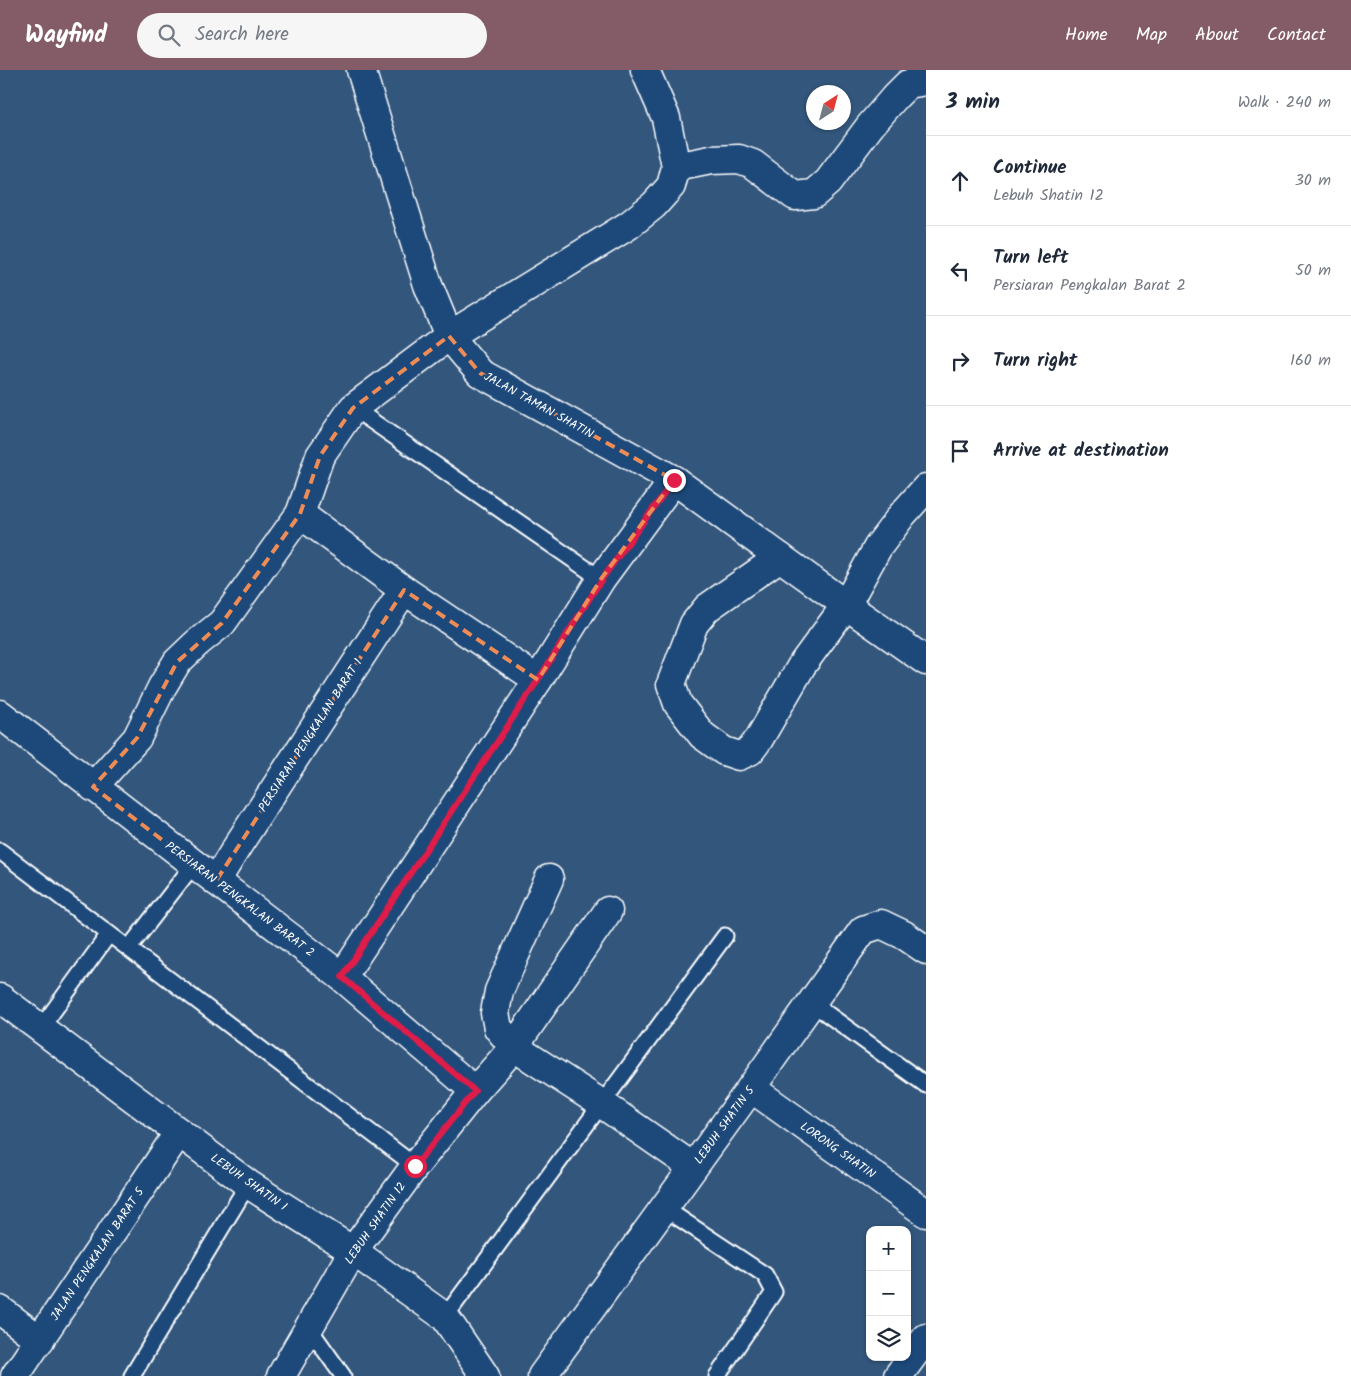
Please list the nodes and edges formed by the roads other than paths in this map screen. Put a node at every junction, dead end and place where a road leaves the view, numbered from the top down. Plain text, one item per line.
1 (361, 70) edge
2 (645, 70) edge
3 (926, 81) edge
4 (676, 167) junction
5 (449, 336) junction
6 (353, 408) junction
7 (674, 480) junction
8 (926, 488) edge
9 (300, 514) junction
10 (780, 557) junction
11 (602, 579) junction
12 (404, 590) junction
13 (846, 605) junction
14 (926, 661) edge
15 (538, 680) junction
16 (0, 714) edge
17 (93, 787) junction
18 (0, 851) edge
19 (194, 864) junction
20 (548, 879) dead end
21 (216, 881) junction
22 (608, 911) dead end
23 (109, 934) junction
24 (725, 936) dead end
25 (129, 948) junction
26 (926, 950) edge
27 (342, 977) junction
28 (0, 998) edge
29 (812, 1003) junction
30 (41, 1028) junction
31 (514, 1047) junction
32 (926, 1085) edge
33 (751, 1088) junction
34 (475, 1091) junction
35 (602, 1104) junction
36 (179, 1132) junction
37 (415, 1166) junction
38 (693, 1167) junction
39 (248, 1184) junction
40 (664, 1208) junction
41 (926, 1212) edge
42 (353, 1251) junction
43 (0, 1310) edge
44 (445, 1318) junction
45 (308, 1328) junction
46 (40, 1340) junction
47 (15, 1376) edge
48 (132, 1376) edge
49 (281, 1376) edge
50 (343, 1376) edge
51 (484, 1376) edge
52 (542, 1376) edge
53 (717, 1376) edge

1 - 5 street, JALAN TAMAN SHATIN
2 - 4 street
3 - 4 street
4 - 5 street
5 - 6 street
5 - 7 street, JALAN TAMAN SHATIN
6 - 9 street
6 - 11 lane
7 - 10 street, JALAN TAMAN SHATIN
7 - 11 street
8 - 13 street
9 - 12 street
9 - 17 street
10 - 13 street, JALAN TAMAN SHATIN
10 - 13 street
11 - 15 street
12 - 15 street
12 - 21 street, PERSIARAN PENGKALAN BARAT 1
13 - 14 street, JALAN TAMAN SHATIN
15 - 27 street
16 - 17 street, PERSIARAN PENGKALAN BARAT 2
17 - 19 street, PERSIARAN PENGKALAN BARAT 2
18 - 23 lane
19 - 21 street, PERSIARAN PENGKALAN BARAT 2
19 - 25 lane
20 - 31 street
21 - 27 street, PERSIARAN PENGKALAN BARAT 2
22 - 31 street, LEBUH SHATIN 12
23 - 25 lane
23 - 30 lane
24 - 35 lane
25 - 37 lane
26 - 29 street, LEBUH SHATIN 5
27 - 34 street, PERSIARAN PENGKALAN BARAT 2
28 - 30 street, LEBUH SHATIN 1
29 - 32 lane
29 - 33 street, LEBUH SHATIN 5
30 - 36 street, LEBUH SHATIN 1
31 - 34 street, LEBUH SHATIN 12
31 - 35 street
33 - 38 street, LEBUH SHATIN 5
33 - 41 street, LORONG SHATIN
34 - 37 street, LEBUH SHATIN 12
35 - 38 street
35 - 44 lane
36 - 39 street, LEBUH SHATIN 1
36 - 46 street, JALAN PENGKALAN BARAT 5
37 - 42 street, LEBUH SHATIN 12
38 - 40 street, LEBUH SHATIN 5
39 - 42 street, LEBUH SHATIN 1
39 - 48 lane
40 - 52 street, LEBUH SHATIN 5
40 - 53 lane
42 - 44 street, LEBUH SHATIN 1
42 - 45 street, LEBUH SHATIN 12
43 - 46 street
44 - 51 street, LEBUH SHATIN 1
45 - 49 street, LEBUH SHATIN 12
45 - 50 lane
46 - 47 street, JALAN PENGKALAN BARAT 5

